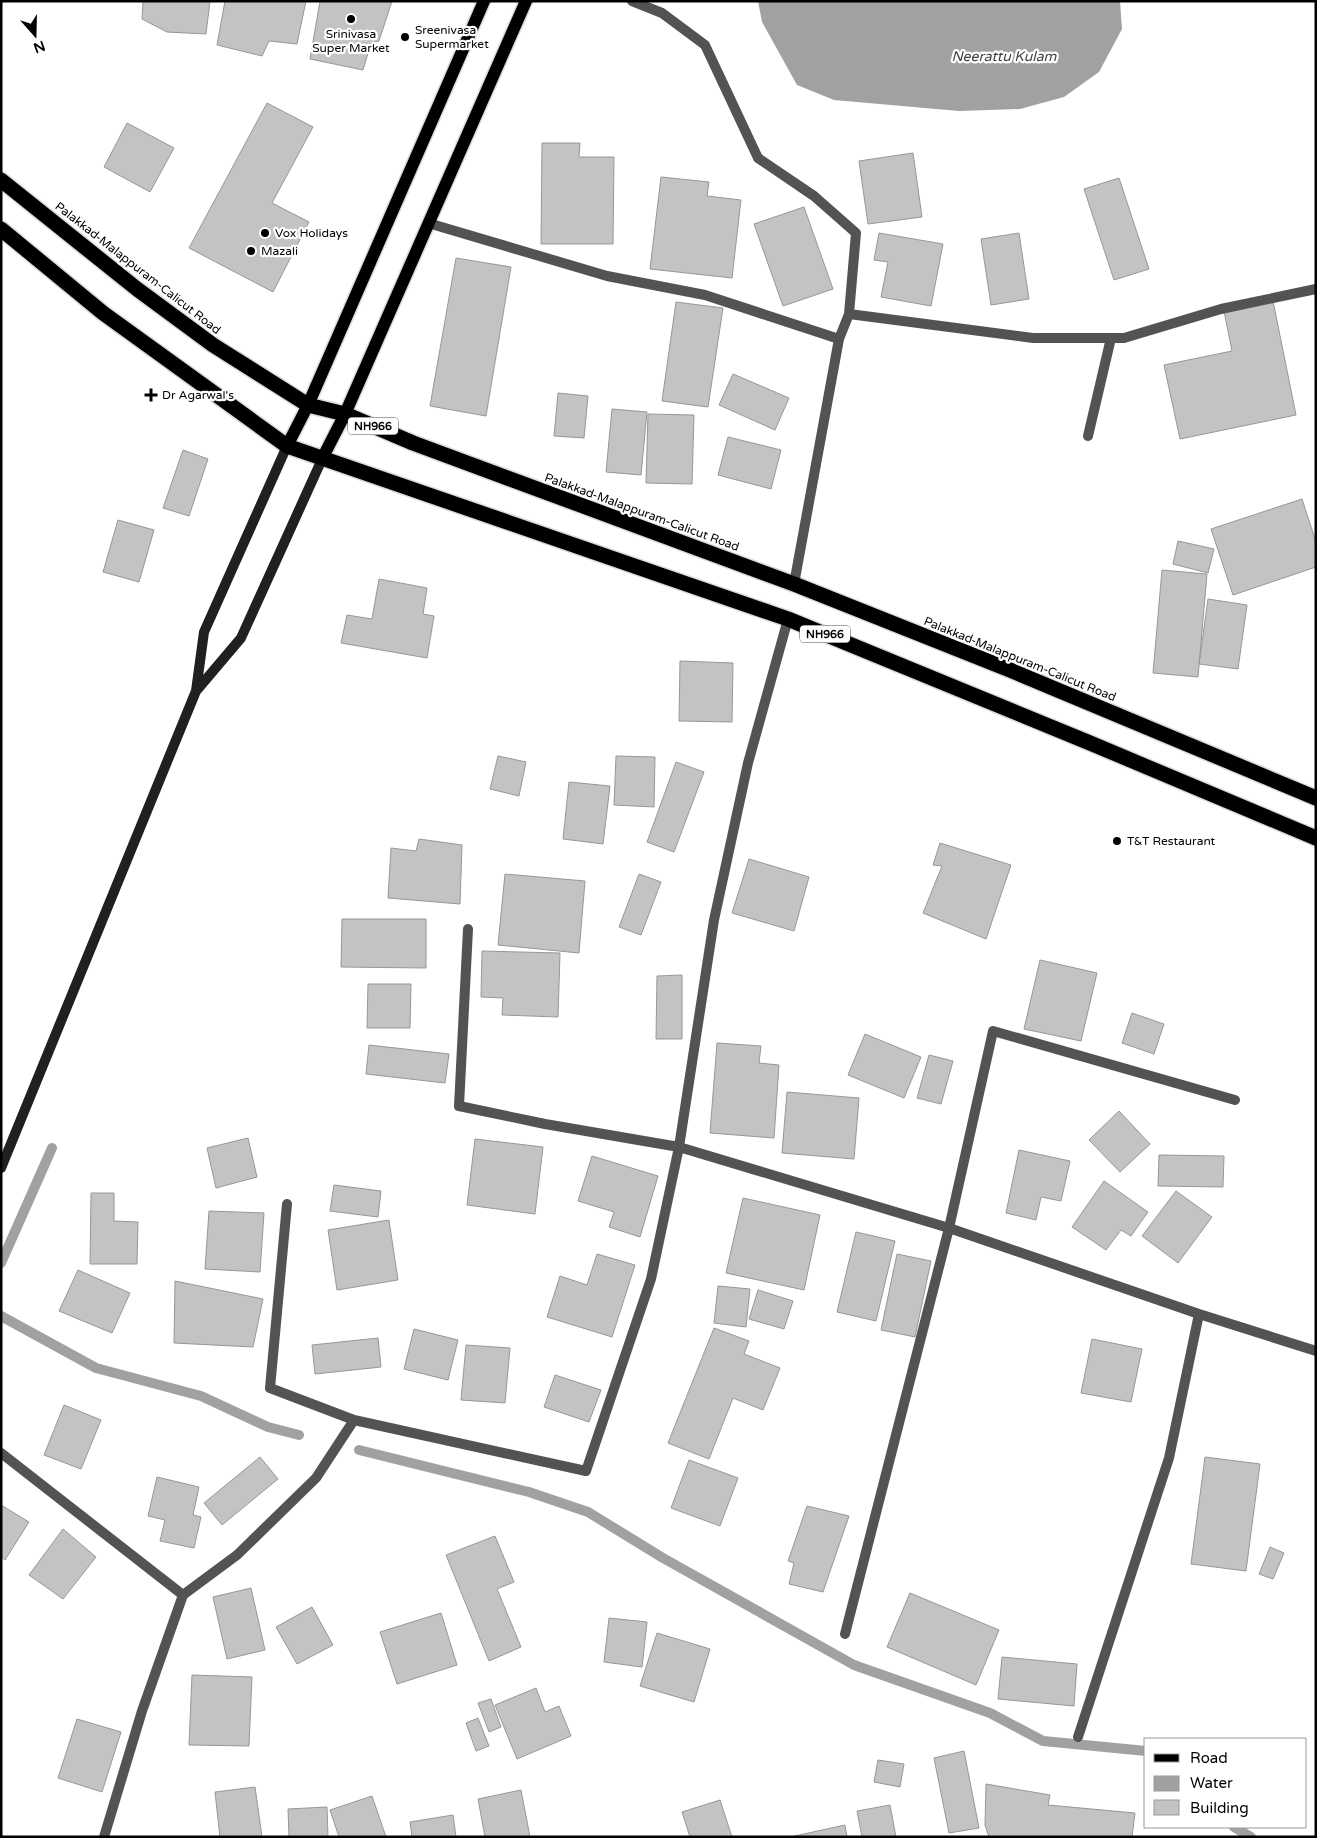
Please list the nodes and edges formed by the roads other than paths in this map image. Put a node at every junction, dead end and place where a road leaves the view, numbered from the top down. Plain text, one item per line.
1 (484, 1) edge
2 (526, 1) edge
3 (632, 1) edge
4 (1, 180) edge
5 (428, 223) junction
6 (1, 229) edge
7 (1316, 289) edge
8 (849, 314) junction
9 (1111, 338) junction
10 (839, 339) junction
11 (308, 405) junction
12 (345, 414) junction
13 (1088, 436) dead end
14 (287, 446) junction
15 (323, 457) junction
16 (794, 584) junction
17 (788, 619) junction
18 (196, 691) junction
19 (1316, 798) edge
20 (1316, 838) edge
21 (468, 930) dead end
22 (1235, 1100) dead end
23 (679, 1147) junction
24 (1, 1168) edge
25 (287, 1204) dead end
26 (949, 1228) junction
27 (1199, 1314) junction
28 (1316, 1351) edge
29 (354, 1420) junction
30 (1, 1453) edge
31 (182, 1594) junction
32 (845, 1634) dead end
33 (1078, 1737) dead end
34 (104, 1837) edge

1 - 11 main road
2 - 5 main road
3 - 8 street
4 - 11 highway, Palakkad-Malappuram-Calicut Road / NH966
5 - 10 street
5 - 12 main road
6 - 14 highway, NH966
7 - 9 street
8 - 9 street
8 - 10 street
9 - 13 street
10 - 16 street
11 - 12 highway, Palakkad-Malappuram-Calicut Road / NH966
11 - 14 main road
12 - 15 main road
12 - 16 highway, Palakkad-Malappuram-Calicut Road / NH966
14 - 15 highway, NH966
14 - 18 main road
15 - 17 highway, NH966
15 - 18 main road
16 - 19 highway, Palakkad-Malappuram-Calicut Road / NH966
17 - 20 highway, NH966
17 - 23 street
18 - 24 main road
21 - 23 street
22 - 26 street
23 - 26 street
23 - 29 street
25 - 29 street
26 - 27 street
26 - 32 street
27 - 28 street
27 - 33 street
29 - 31 street
30 - 31 street
31 - 34 street

